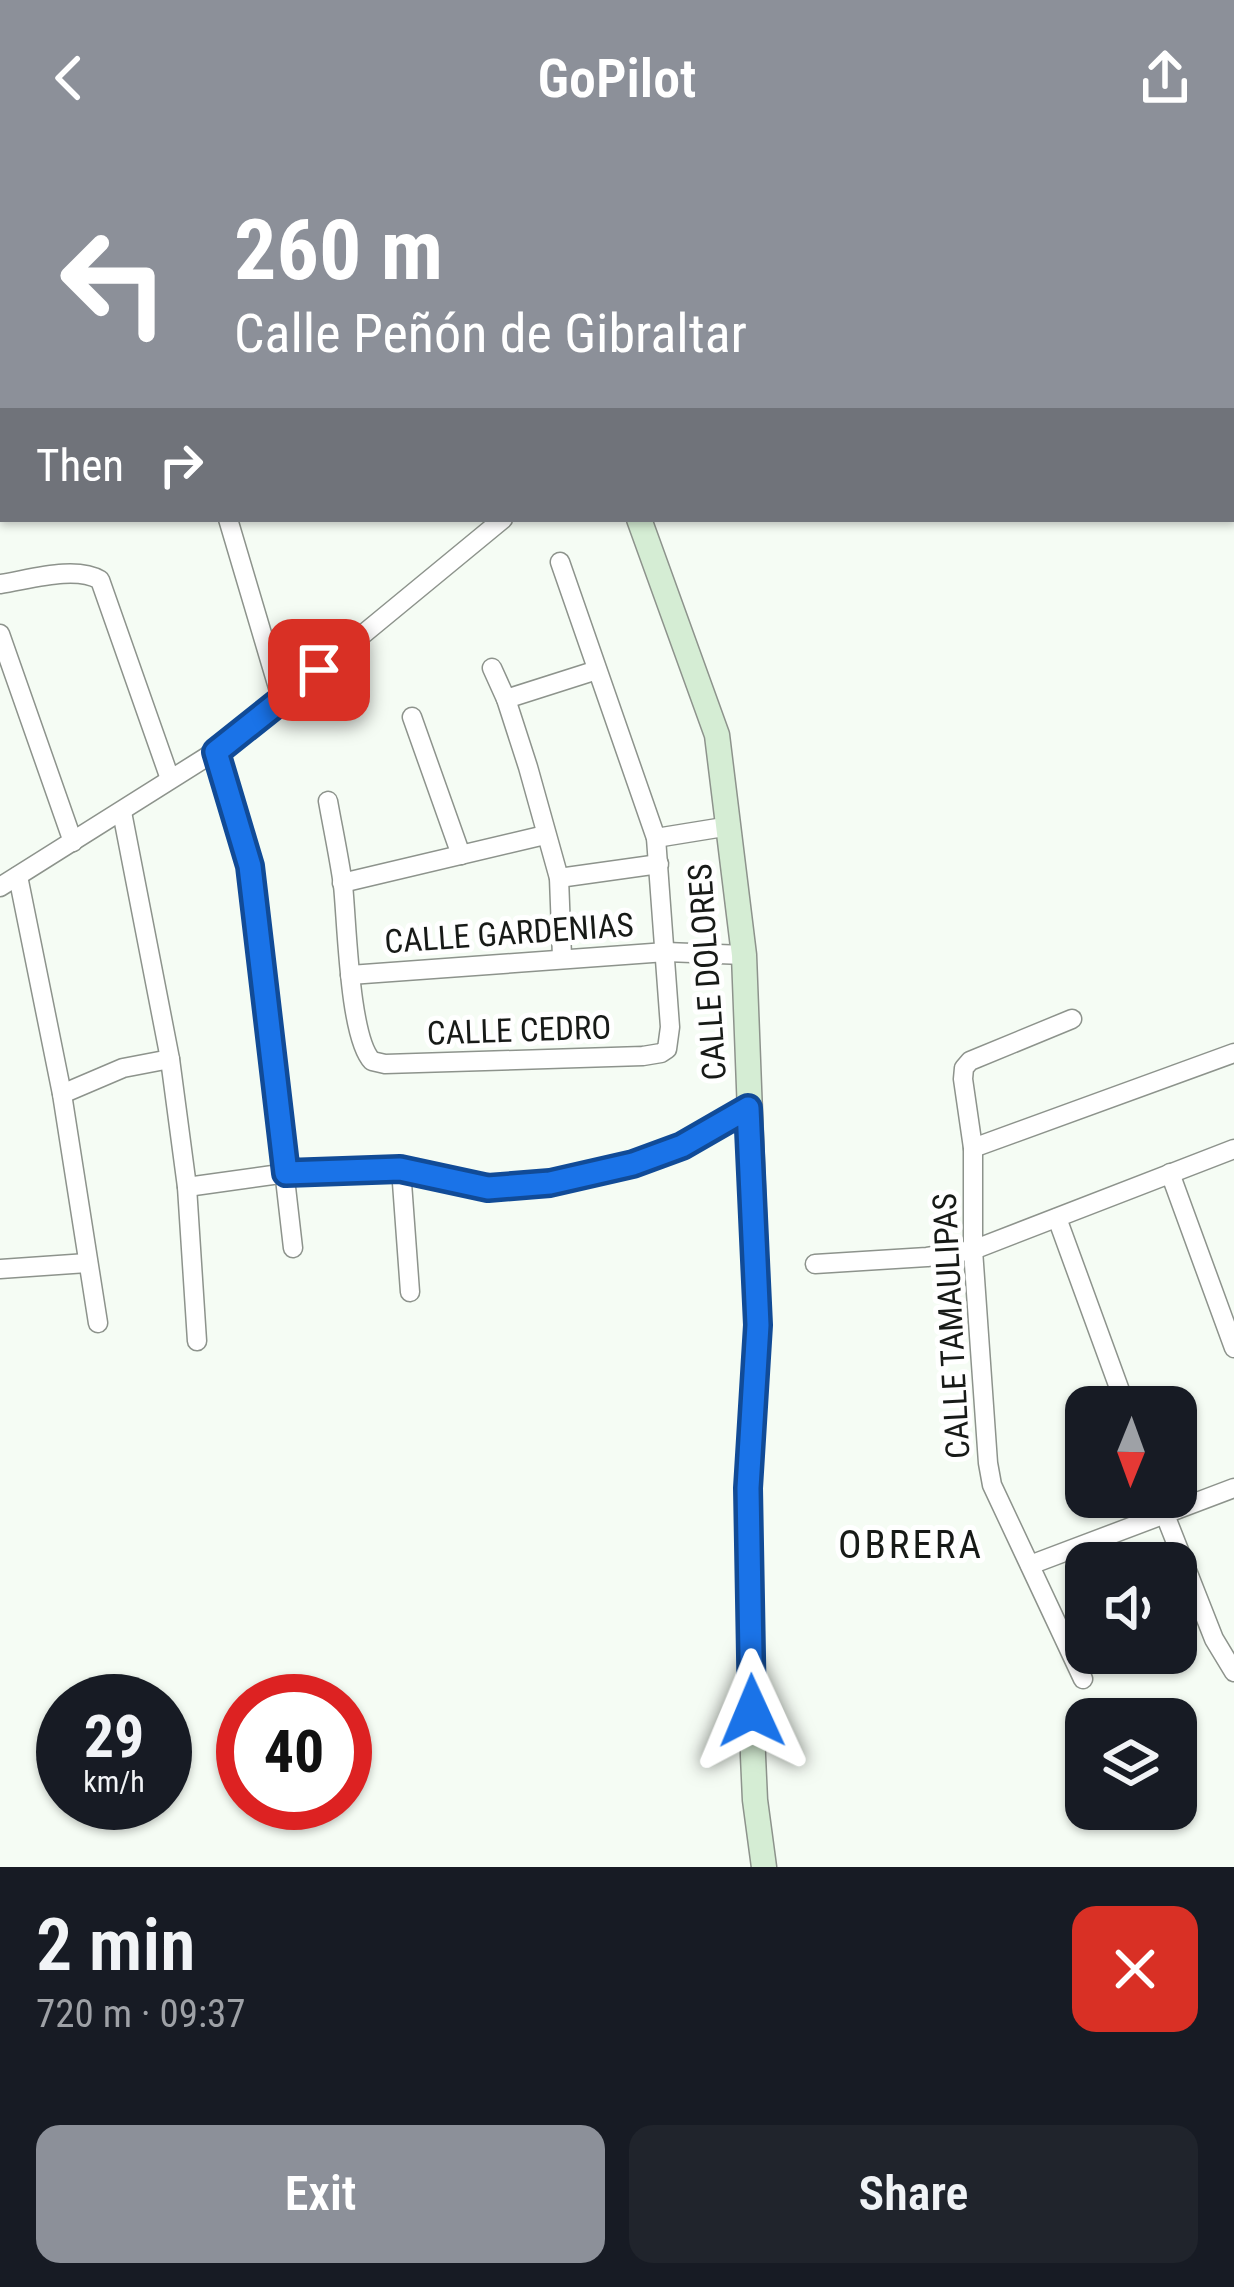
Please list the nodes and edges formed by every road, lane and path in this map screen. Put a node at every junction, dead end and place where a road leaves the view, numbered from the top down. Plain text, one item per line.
1 (229, 522) edge
2 (499, 522) edge
3 (641, 522) edge
4 (560, 562) dead end
5 (0, 584) edge
6 (0, 634) edge
7 (492, 668) dead end
8 (597, 670) junction
9 (506, 699) junction
10 (282, 700) junction
11 (412, 717) dead end
12 (216, 752) junction
13 (170, 779) junction
14 (328, 801) dead end
15 (122, 812) junction
16 (730, 826) junction
17 (545, 835) junction
18 (656, 838) junction
19 (73, 842) junction
20 (461, 855) junction
21 (658, 864) junction
22 (559, 878) junction
23 (9, 882) edge
24 (342, 884) junction
25 (666, 952) junction
26 (744, 955) junction
27 (562, 957) junction
28 (350, 975) junction
29 (1072, 1019) dead end
30 (1234, 1053) edge
31 (170, 1059) junction
32 (62, 1094) junction
33 (748, 1108) junction
34 (973, 1148) junction
35 (1234, 1149) edge
36 (400, 1169) junction
37 (286, 1173) junction
38 (1170, 1173) junction
39 (187, 1187) junction
40 (1057, 1218) junction
41 (293, 1248) dead end
42 (973, 1250) junction
43 (87, 1263) junction
44 (815, 1264) dead end
45 (0, 1269) edge
46 (410, 1292) dead end
47 (98, 1323) dead end
48 (197, 1341) dead end
49 (1234, 1348) edge
50 (1118, 1386) edge
51 (1234, 1488) edge
52 (1197, 1497) edge
53 (1135, 1518) edge
54 (1167, 1518) edge
55 (1030, 1565) junction
56 (1234, 1672) edge
57 (1083, 1679) dead end
58 (764, 1867) edge

1 - 10 street
2 - 10 street
3 - 16 street, CALLE DOLORES
4 - 8 street
5 - 13 street
6 - 19 street
7 - 9 street
8 - 9 street
8 - 18 street
9 - 17 street
10 - 12 street
11 - 20 street
12 - 13 street
12 - 37 street
13 - 15 street
14 - 24 street
15 - 19 street
15 - 31 street
16 - 18 street
16 - 26 street, CALLE DOLORES
17 - 20 street
17 - 22 street
18 - 21 street
19 - 23 street
20 - 24 street
21 - 22 street
21 - 25 street
22 - 27 street
23 - 32 street
24 - 28 street
25 - 26 street, CALLE GARDENIAS
25 - 27 street, CALLE GARDENIAS
25 - 28 street, CALLE CEDRO
26 - 33 street, CALLE DOLORES
27 - 28 street, CALLE GARDENIAS
29 - 34 street, CALLE TAMAULIPAS
30 - 34 street
31 - 32 street
31 - 39 street
32 - 43 street
33 - 36 street
33 - 58 street, CALLE DOLORES
34 - 42 street, CALLE TAMAULIPAS
35 - 38 street
36 - 37 street
36 - 46 street
37 - 39 street
37 - 41 street
38 - 40 street
38 - 49 street
39 - 48 street
40 - 42 street
40 - 50 street
42 - 44 street
42 - 55 street, CALLE TAMAULIPAS
43 - 45 street
43 - 47 street
51 - 52 street
53 - 55 street
54 - 56 street
55 - 57 street, CALLE TAMAULIPAS

